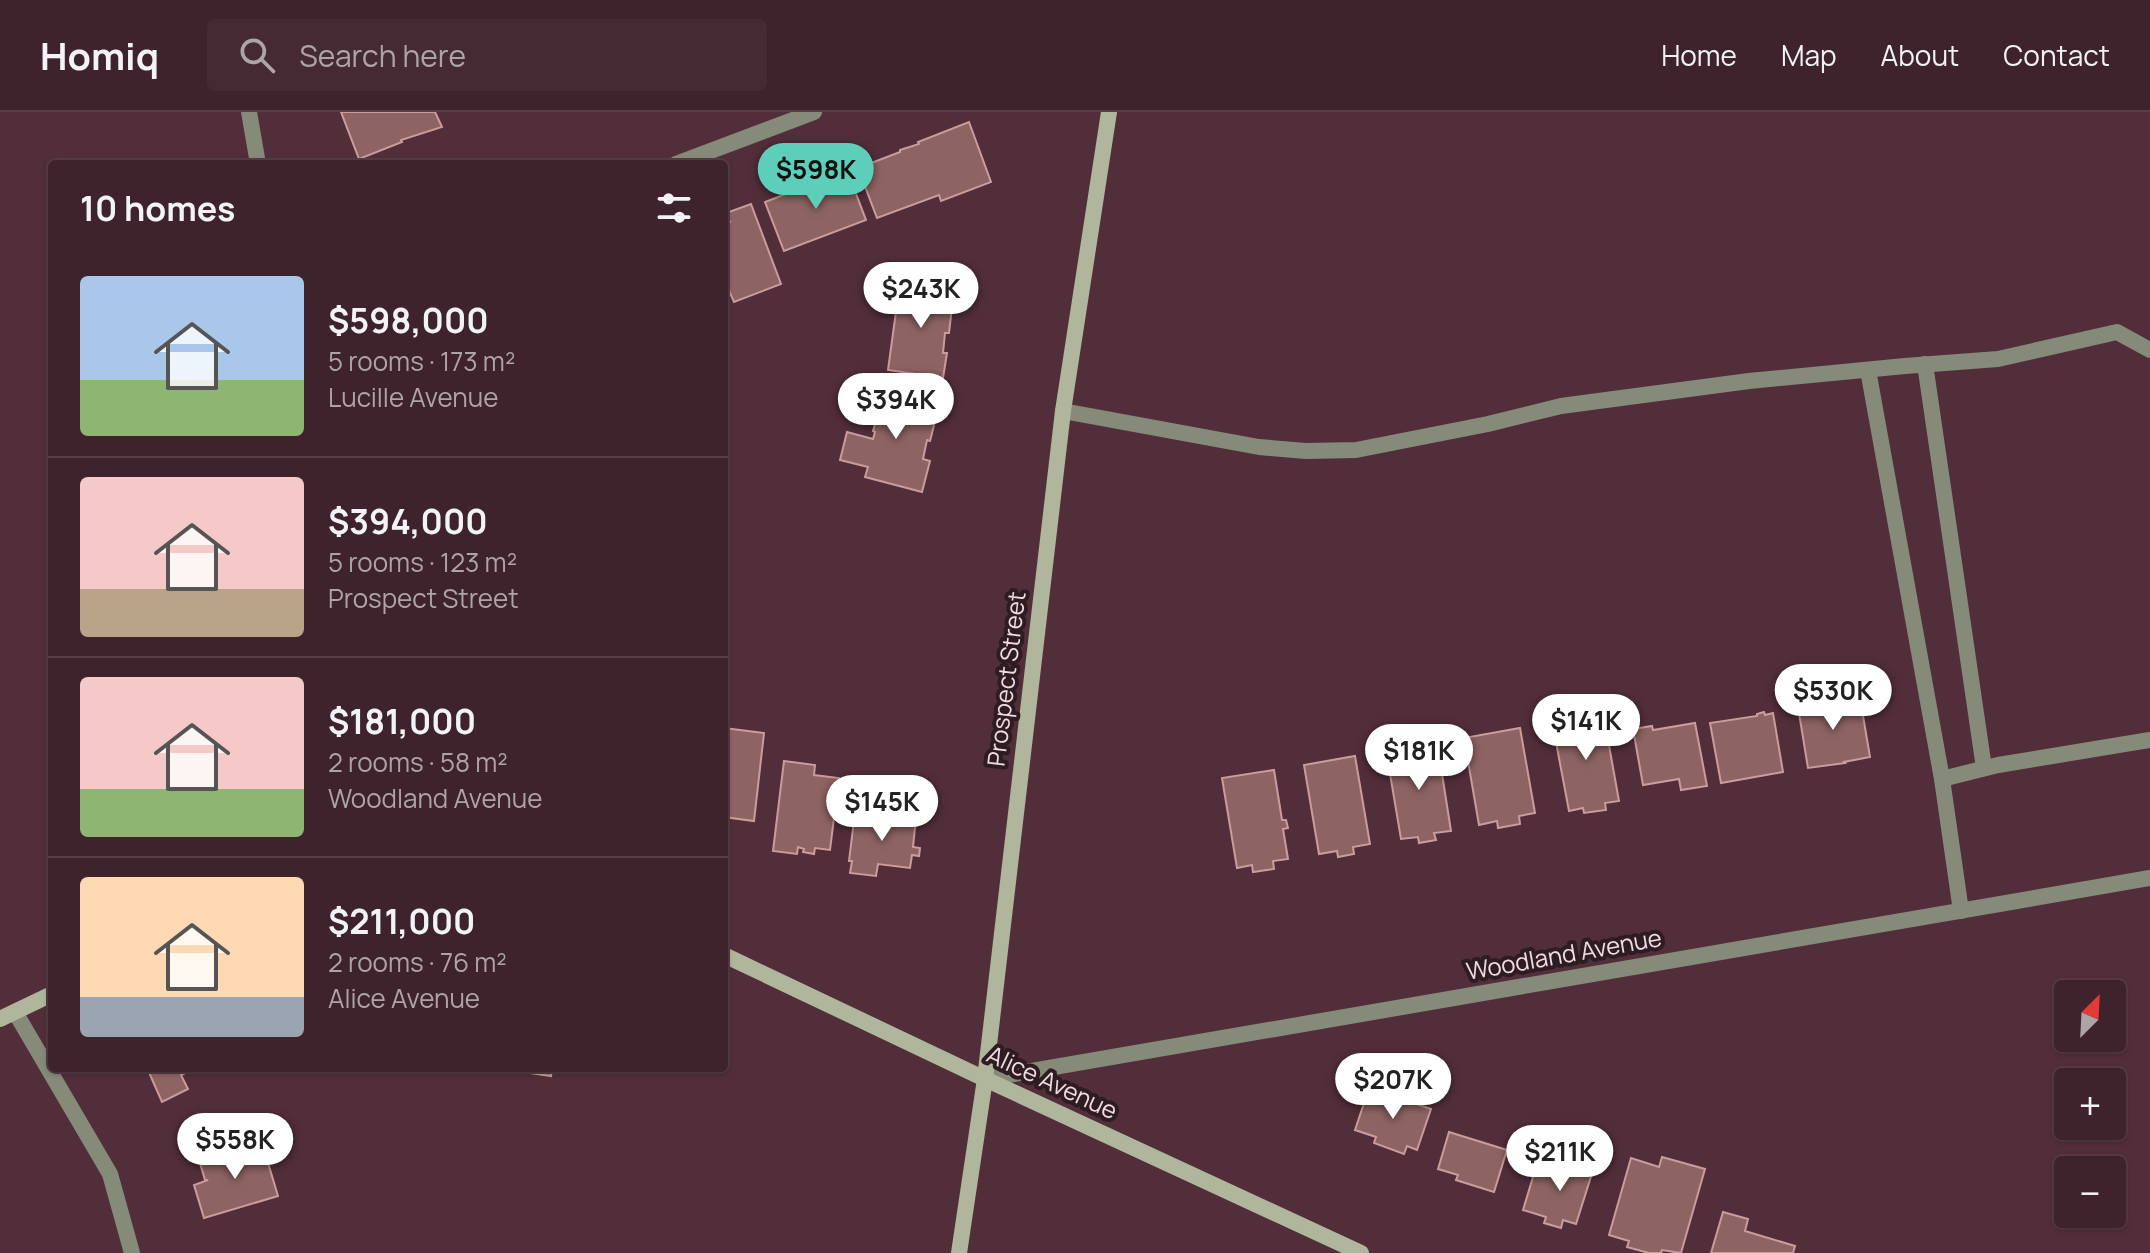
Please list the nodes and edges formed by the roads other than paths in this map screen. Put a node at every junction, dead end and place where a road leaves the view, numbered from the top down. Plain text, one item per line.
1 (249, 112) edge
2 (814, 112) edge
3 (1109, 112) edge
4 (257, 160) edge
5 (687, 160) edge
6 (2150, 350) edge
7 (1925, 364) junction
8 (1868, 370) junction
9 (1063, 411) junction
10 (2150, 740) edge
11 (1984, 768) junction
12 (1942, 779) junction
13 (2150, 878) edge
14 (1961, 911) junction
15 (728, 957) edge
16 (48, 996) edge
17 (8, 1016) edge
18 (985, 1079) junction
19 (132, 1253) edge
20 (959, 1253) edge
21 (1361, 1253) edge

1 - 4 street
2 - 5 street
3 - 9 street, Prospect Street
6 - 7 street
7 - 8 street
7 - 11 street
8 - 9 street
8 - 12 street
9 - 18 street, Prospect Street
10 - 11 street
11 - 12 street
12 - 14 street
13 - 14 street, Woodland Avenue
14 - 18 street, Woodland Avenue
15 - 18 street, Alice Avenue
16 - 17 street
17 - 19 street
18 - 20 street, Prospect Street
18 - 21 street, Alice Avenue

